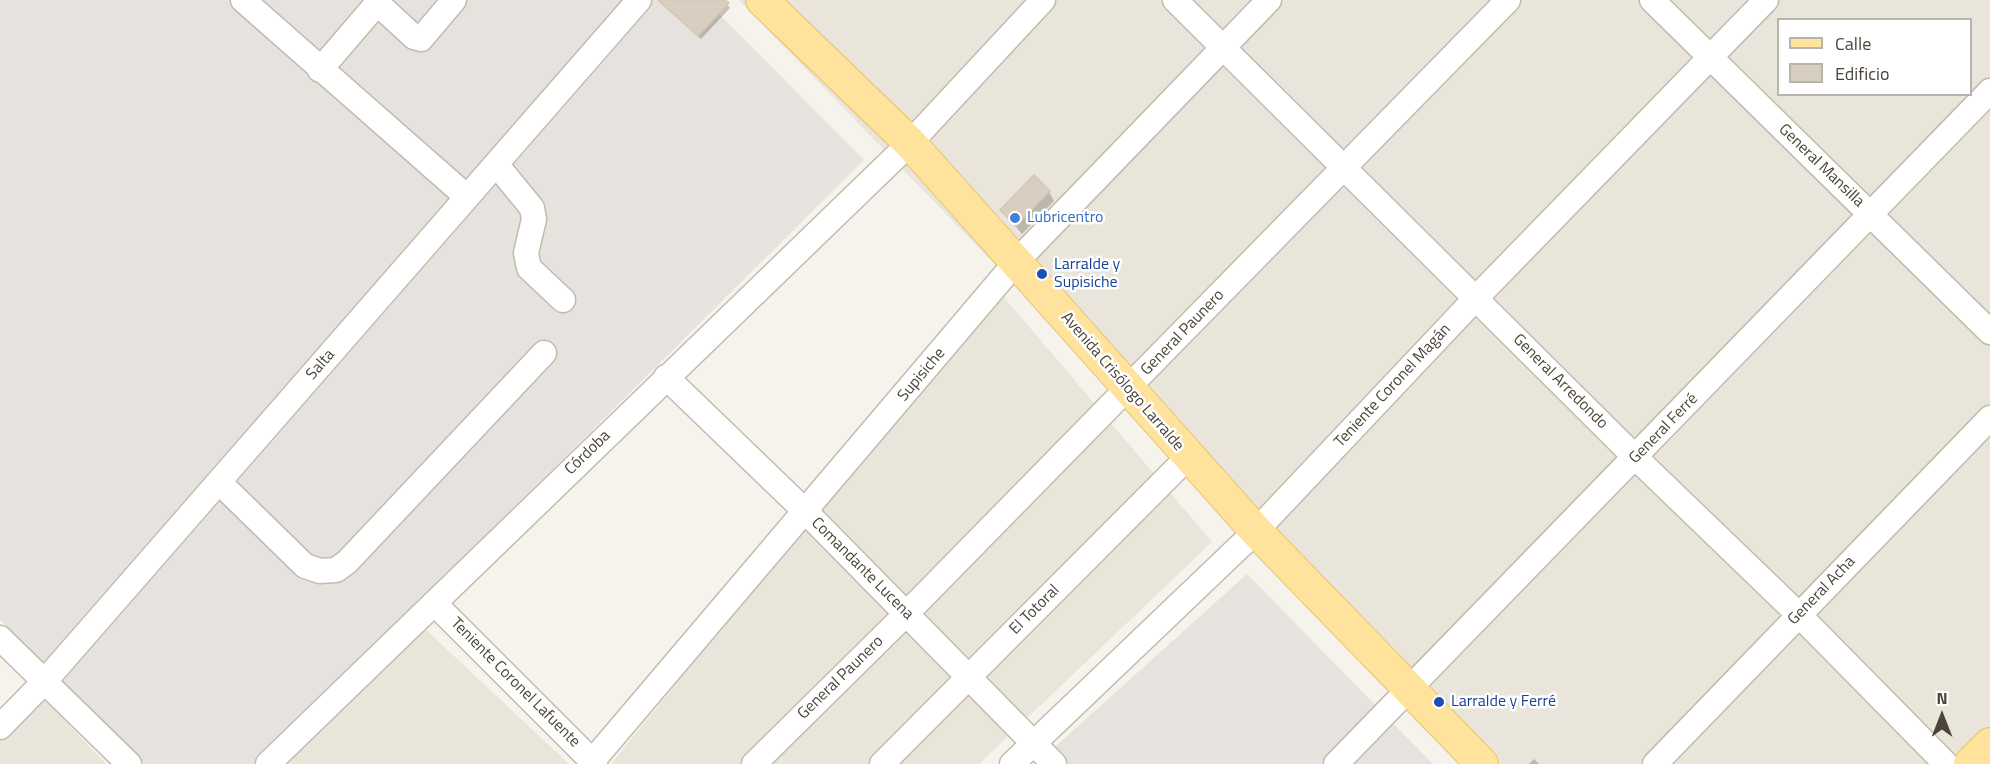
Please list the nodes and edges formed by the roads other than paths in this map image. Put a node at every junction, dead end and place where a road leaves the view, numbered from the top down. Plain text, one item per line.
1 (243, 0) edge
2 (454, 0) edge
3 (639, 0) edge
4 (762, 0) edge
5 (1043, 0) edge
6 (1174, 0) edge
7 (1269, 0) edge
8 (1508, 0) edge
9 (1652, 0) edge
10 (1766, 0) edge
11 (378, 2) edge
12 (1222, 48) junction
13 (1710, 58) junction
14 (320, 70) junction
15 (1990, 91) edge
16 (910, 143) junction
17 (496, 164) junction
18 (1344, 167) junction
19 (467, 197) junction
20 (1870, 214) junction
21 (1016, 262) junction
22 (1476, 298) junction
23 (563, 300) dead end
24 (1990, 332) edge
25 (544, 353) dead end
26 (666, 377) junction
27 (1128, 390) junction
28 (1990, 418) edge
29 (1188, 457) junction
30 (1636, 458) junction
31 (219, 482) junction
32 (806, 513) junction
33 (1256, 531) junction
34 (434, 603) junction
35 (906, 614) junction
36 (1799, 615) junction
37 (0, 638) edge
38 (968, 676) junction
39 (45, 681) junction
40 (1409, 688) junction
41 (0, 727) edge
42 (1034, 742) junction
43 (1990, 744) edge
44 (593, 763) edge
45 (129, 764) edge
46 (268, 764) edge
47 (754, 764) edge
48 (882, 764) edge
49 (1012, 764) edge
50 (1054, 764) edge
51 (1336, 764) edge
52 (1482, 764) edge
53 (1655, 764) edge
54 (1946, 764) edge
55 (1970, 764) edge

1 - 14 street
2 - 11 street
3 - 17 street, Salta
4 - 16 main road, Avenida Crisólogo Larralde
5 - 16 street, Córdoba
6 - 12 street, General Arredondo
7 - 12 street, Supisiche
8 - 18 street, General Paunero
9 - 13 street, General Mansilla
10 - 13 street, Teniente Coronel Magán
11 - 14 street
12 - 18 street, General Arredondo
12 - 21 street, Supisiche
13 - 20 street, General Mansilla
13 - 22 street, Teniente Coronel Magán
14 - 19 street
15 - 20 street, General Ferré
16 - 21 main road, Avenida Crisólogo Larralde
16 - 26 street, Córdoba
17 - 19 street, Salta
17 - 23 street
18 - 22 street, General Arredondo
18 - 27 street, General Paunero
19 - 31 street, Salta
20 - 24 street, General Mansilla
20 - 30 street, General Ferré
21 - 27 main road, Avenida Crisólogo Larralde
21 - 32 street, Supisiche
22 - 30 street, General Arredondo
22 - 33 street, Teniente Coronel Magán
25 - 31 street
26 - 32 street, Comandante Lucena
26 - 34 street, Córdoba
27 - 29 main road, Avenida Crisólogo Larralde
27 - 35 street, General Paunero
28 - 36 street, General Acha
29 - 33 main road, Avenida Crisólogo Larralde
29 - 38 street, El Totoral
30 - 36 street, General Arredondo
30 - 40 street, General Ferré
31 - 39 street, Salta
32 - 35 street, Comandante Lucena
32 - 44 street, Supisiche
33 - 40 main road, Avenida Crisólogo Larralde
33 - 42 street, Teniente Coronel Magán
34 - 44 street, Teniente Coronel Lafuente
34 - 46 street, Córdoba
35 - 38 street, Comandante Lucena
35 - 47 street, General Paunero
36 - 53 street, General Acha
36 - 54 street, General Arredondo
37 - 39 street
38 - 42 street, Comandante Lucena
38 - 48 street, El Totoral
39 - 41 street, Salta
39 - 45 street
40 - 51 street, General Ferré
40 - 52 main road, Avenida Crisólogo Larralde
42 - 49 street, Teniente Coronel Magán
42 - 50 street, Comandante Lucena
43 - 55 main road

